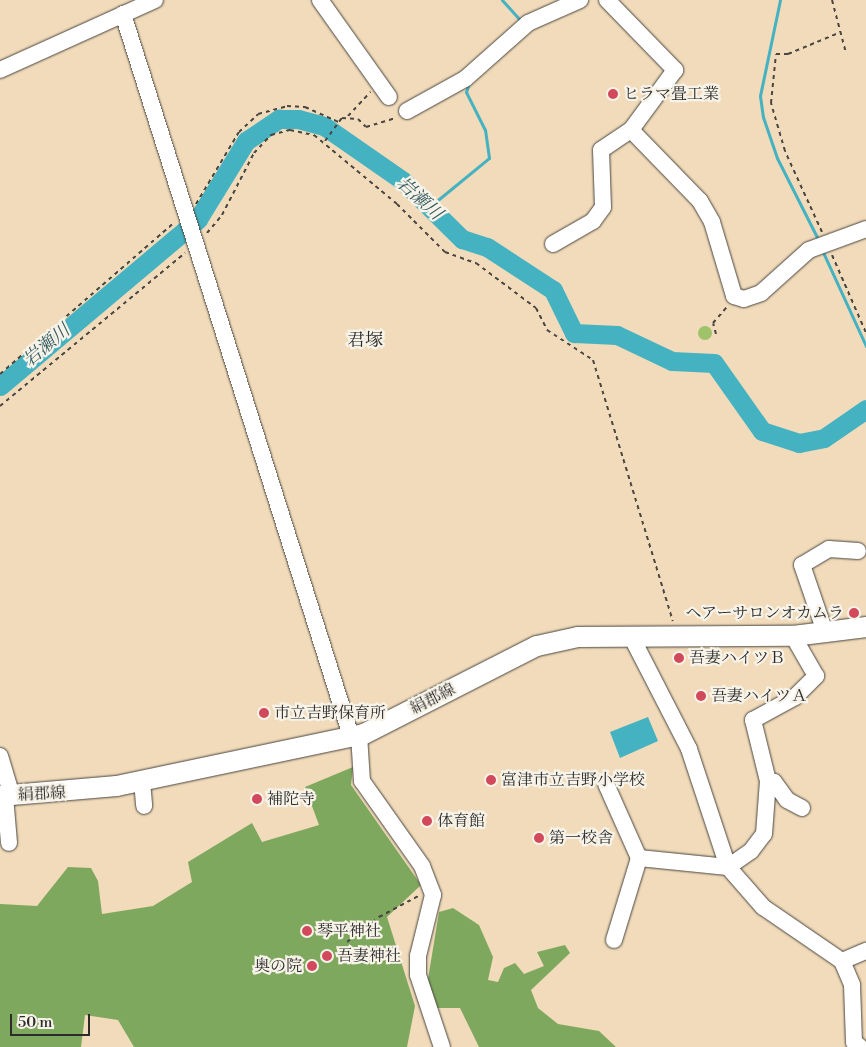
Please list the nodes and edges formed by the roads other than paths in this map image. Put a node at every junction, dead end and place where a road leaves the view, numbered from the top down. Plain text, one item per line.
1 (155, 0) edge
2 (320, 0) edge
3 (580, 0) edge
4 (607, 0) edge
5 (123, 14) junction
6 (0, 70) edge
7 (384, 91) road end
8 (407, 111) dead end
9 (631, 130) junction
10 (866, 229) edge
11 (554, 244) dead end
12 (858, 551) dead end
13 (866, 626) edge
14 (825, 632) junction
15 (631, 636) junction
16 (793, 636) junction
17 (355, 736) junction
18 (0, 756) edge
19 (142, 781) junction
20 (768, 781) junction
21 (606, 784) dead end
22 (6, 796) edge
23 (144, 806) dead end
24 (802, 808) dead end
25 (10, 843) dead end
26 (639, 858) junction
27 (728, 867) junction
28 (614, 940) dead end
29 (866, 951) edge
30 (842, 961) junction
31 (442, 1047) edge
32 (860, 1047) edge

1 - 5 street
2 - 7 street
3 - 8 street
4 - 9 street
5 - 6 street
5 - 17 street
9 - 10 street
9 - 11 street
12 - 14 street
13 - 14 main road, 絹郡線
14 - 16 main road, 絹郡線
15 - 16 main road, 絹郡線
15 - 17 main road, 絹郡線
15 - 27 street
16 - 20 street
17 - 19 main road, 絹郡線
17 - 31 street
18 - 22 street
19 - 22 main road, 絹郡線
19 - 23 street
20 - 24 street
20 - 27 street
21 - 26 street
22 - 25 street
26 - 27 street
26 - 28 street
27 - 30 street
29 - 30 street
30 - 32 street

